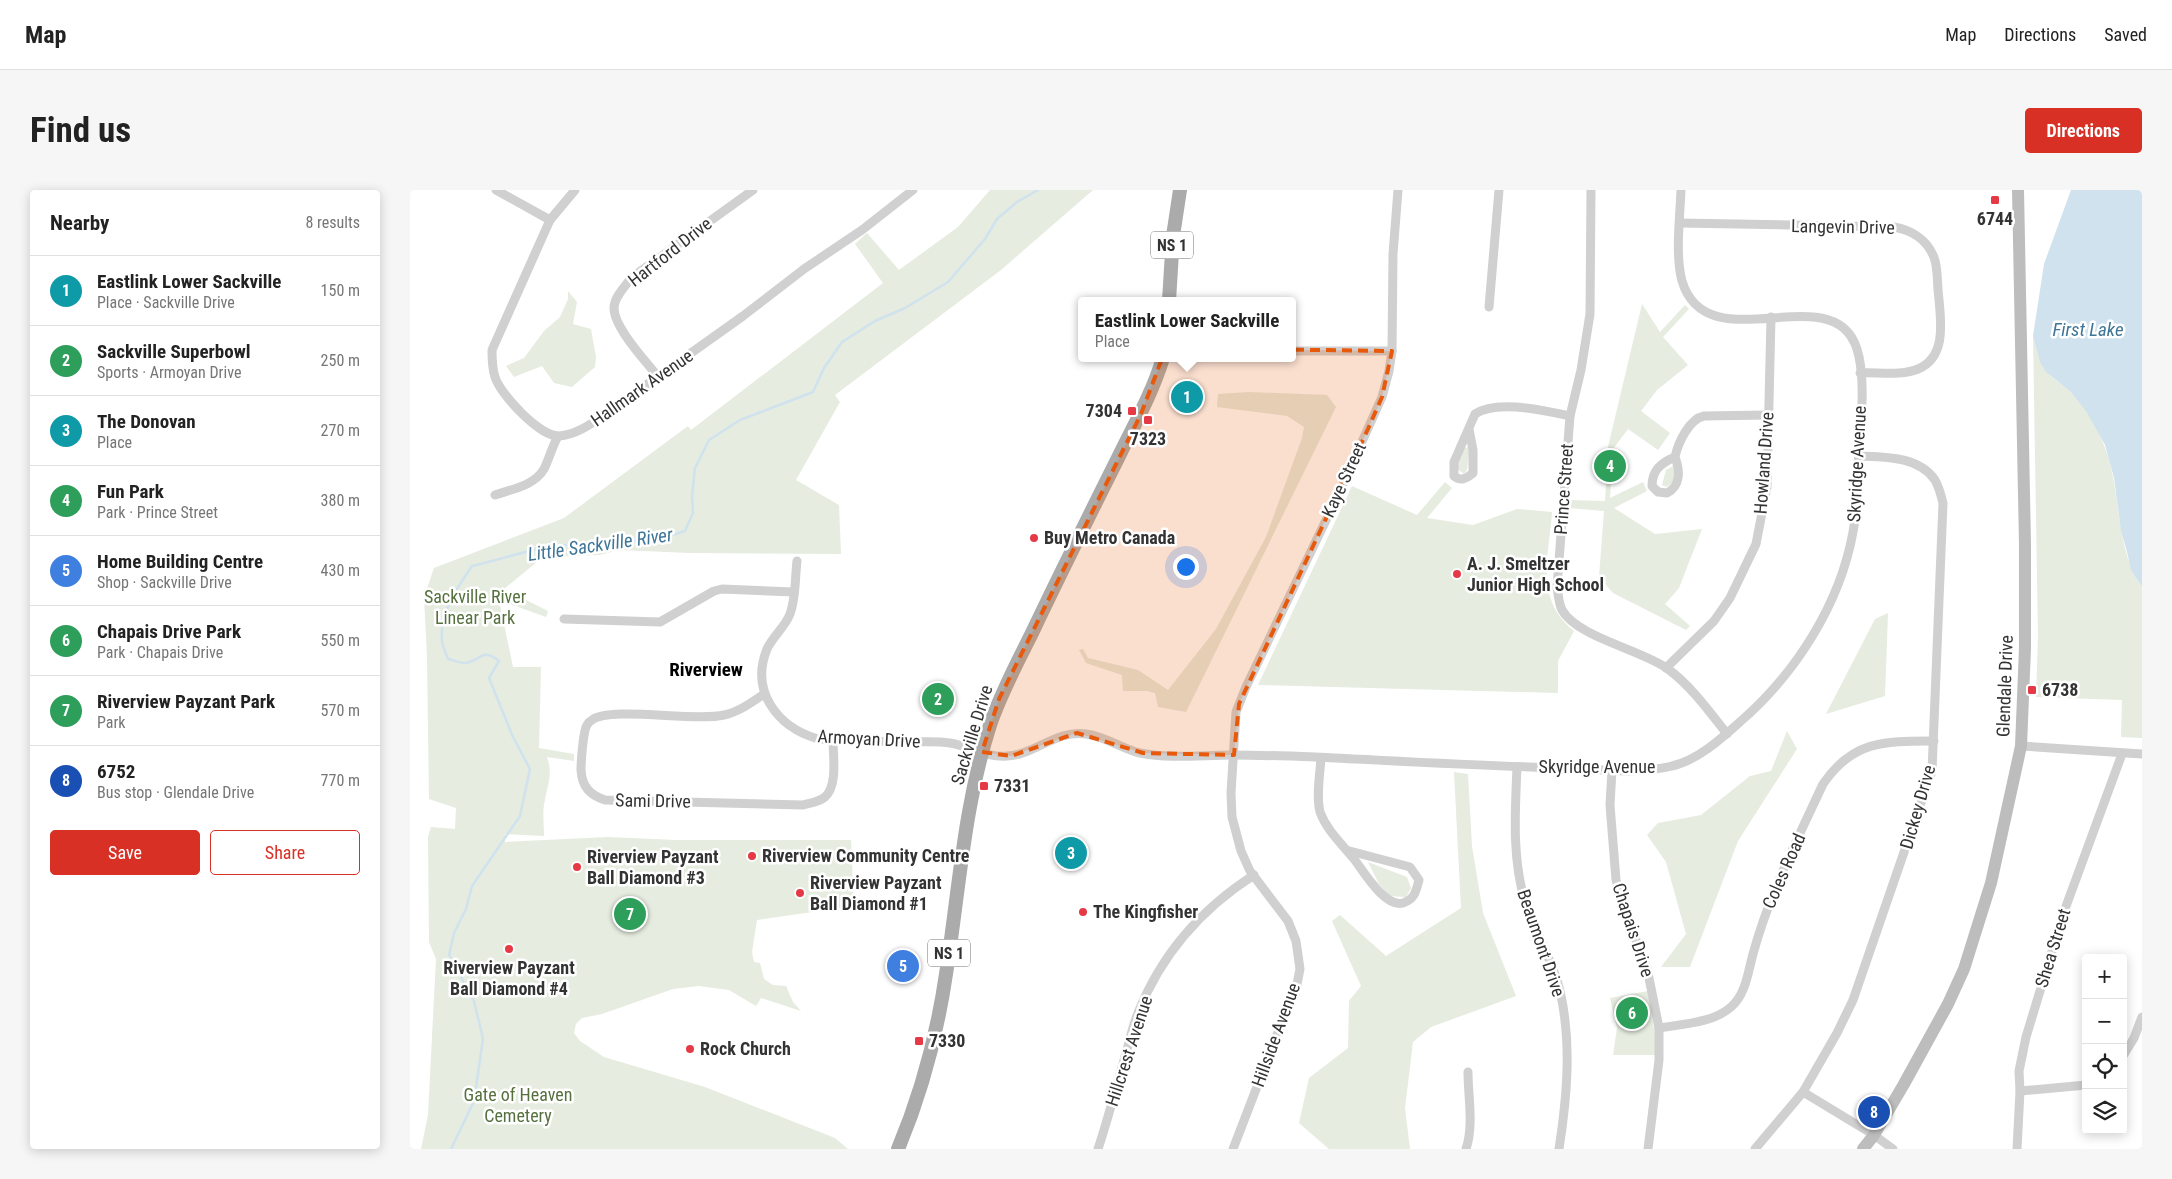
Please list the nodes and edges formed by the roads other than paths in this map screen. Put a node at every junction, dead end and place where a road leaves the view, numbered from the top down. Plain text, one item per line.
1 (496, 190) edge
2 (575, 190) edge
3 (753, 190) edge
4 (913, 190) edge
5 (1180, 190) edge
6 (1398, 190) edge
7 (1499, 190) edge
8 (1591, 190) edge
9 (1681, 190) edge
10 (2018, 190) edge
11 (550, 220) junction
12 (1680, 223) junction
13 (1168, 297) edge
14 (1489, 308) dead end
15 (1771, 317) junction
16 (1296, 351) edge
17 (1392, 351) junction
18 (1162, 362) edge
19 (1860, 373) junction
20 (658, 376) junction
21 (1767, 415) junction
22 (1570, 416) junction
23 (1469, 429) junction
24 (558, 436) junction
25 (1859, 456) junction
26 (1675, 457) dead end
27 (495, 495) dead end
28 (797, 560) dead end
29 (794, 592) junction
30 (564, 619) dead end
31 (1666, 668) junction
32 (764, 694) junction
33 (1726, 734) junction
34 (833, 740) junction
35 (1934, 741) junction
36 (2020, 746) junction
37 (982, 752) junction
38 (1234, 754) junction
39 (2122, 754) junction
40 (2142, 754) edge
41 (1321, 758) junction
42 (1517, 767) junction
43 (1612, 770) junction
44 (1346, 850) junction
45 (1254, 876) junction
46 (2142, 1017) edge
47 (1659, 1028) junction
48 (2127, 1049) edge
49 (1468, 1072) dead end
50 (2082, 1085) edge
51 (2020, 1091) junction
52 (1803, 1092) junction
53 (1874, 1135) junction
54 (898, 1149) edge
55 (1098, 1149) edge
56 (1233, 1149) edge
57 (1466, 1149) edge
58 (1559, 1149) edge
59 (1648, 1149) edge
60 (1755, 1149) edge
61 (1863, 1149) edge
62 (1893, 1149) edge
63 (2017, 1149) edge

1 - 11 street
2 - 11 street
3 - 20 street, Hartford Drive
4 - 20 street, Hallmark Avenue
5 - 13 main road, NS 1
6 - 17 street, Kaye Street
7 - 14 street
8 - 22 street, Prince Street
9 - 12 street, Skyridge Avenue
10 - 36 main road, Glendale Drive
11 - 24 street
12 - 15 street, Skyridge Avenue
12 - 19 street, Langevin Drive
15 - 19 street, Skyridge Avenue
15 - 21 street, Howland Drive
16 - 17 street
17 - 38 street, Kaye Street
18 - 37 main road, Sackville Drive / NS 1
19 - 25 street, Skyridge Avenue
20 - 24 street, Hallmark Avenue
21 - 26 street
21 - 31 street, Howland Drive
22 - 23 street
22 - 31 street, Prince Street
23 - 23 street
24 - 27 street
25 - 33 street, Skyridge Avenue
25 - 35 street, Dickey Drive
28 - 29 street
29 - 30 street
29 - 32 street
31 - 33 street, Prince Street
32 - 34 street, Armoyan Drive
32 - 34 street, Sami Drive
33 - 43 street, Skyridge Avenue
34 - 37 street, Armoyan Drive
35 - 47 street, Coles Road
35 - 52 street, Dickey Drive
36 - 39 street
36 - 53 main road, Glendale Drive
37 - 38 street, Skyridge Avenue
37 - 54 main road, Sackville Drive / NS 1
38 - 41 street, Skyridge Avenue
38 - 45 street, Hillside Avenue
39 - 40 street
39 - 51 street, Shea Street
41 - 42 street, Skyridge Avenue
41 - 44 street
42 - 43 street, Skyridge Avenue
42 - 58 street, Beaumont Drive
43 - 47 street, Chapais Drive
44 - 44 street
45 - 55 street, Hillcrest Avenue
45 - 56 street, Hillside Avenue
46 - 48 street
47 - 59 street, Chapais Drive
49 - 57 street
50 - 51 street
51 - 63 street, Shea Street
52 - 53 street
52 - 60 street, Dickey Drive
53 - 61 main road, Glendale Drive
53 - 62 street

